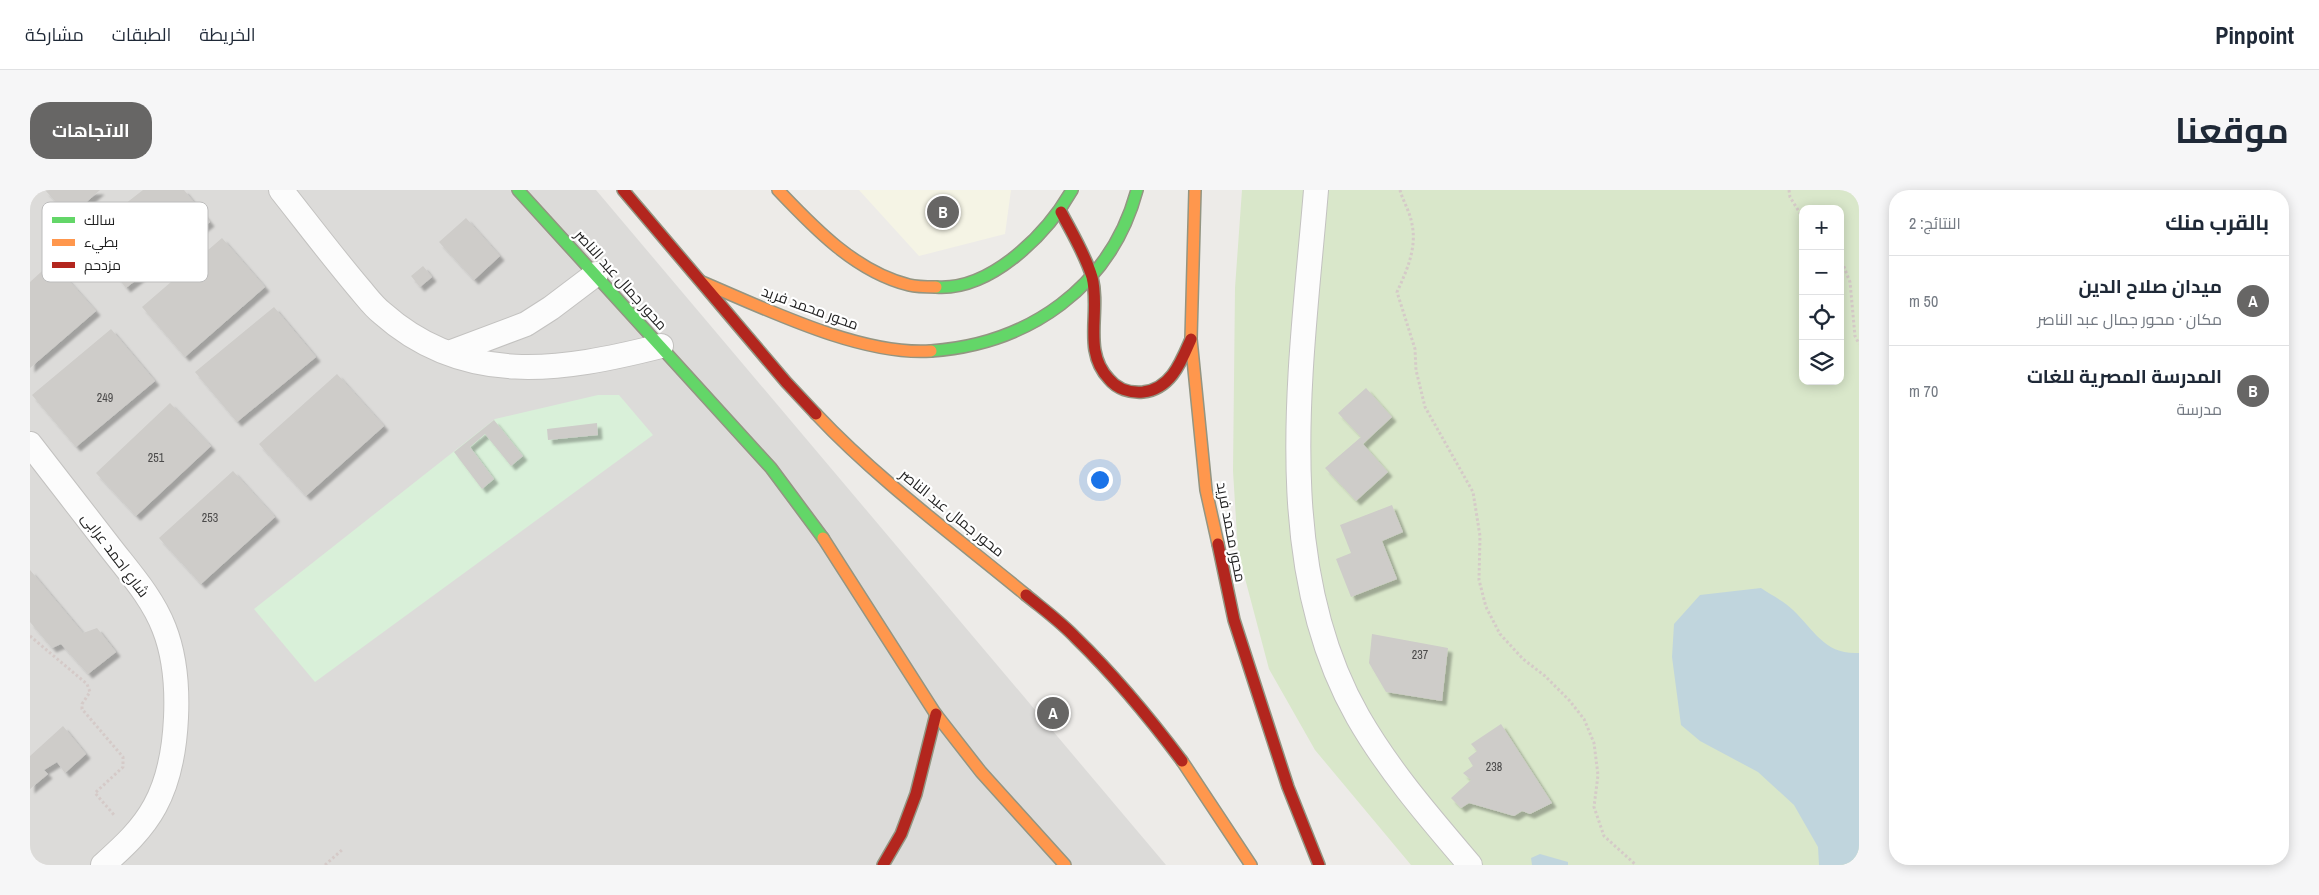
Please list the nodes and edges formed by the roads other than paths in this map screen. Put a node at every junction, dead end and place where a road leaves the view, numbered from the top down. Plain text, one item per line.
1 (281, 190) edge
2 (518, 190) edge
3 (623, 190) edge
4 (778, 190) edge
5 (1072, 190) edge
6 (1136, 190) edge
7 (1195, 190) edge
8 (1316, 190) edge
9 (1061, 212) junction
10 (596, 274) junction
11 (1092, 277) junction
12 (702, 282) junction
13 (1191, 339) junction
14 (661, 346) junction
15 (449, 353) junction
16 (30, 444) edge
17 (936, 714) junction
18 (103, 865) edge
19 (883, 865) edge
20 (1066, 865) edge
21 (1251, 865) edge
22 (1319, 865) edge
23 (1470, 865) edge

1 - 15 street
2 - 10 main road, محور جمال عبد الناصر
3 - 12 main road, محور جمال عبد الناصر
4 - 9 main road
5 - 9 main road
6 - 11 main road, محور محمد فريد
7 - 13 main road, محور محمد فريد
8 - 23 street
9 - 11 main road
10 - 14 main road, محور جمال عبد الناصر
10 - 15 street
11 - 12 main road, محور محمد فريد
11 - 13 main road
12 - 21 main road, محور جمال عبد الناصر
13 - 22 main road, محور محمد فريد
14 - 15 street
14 - 17 main road, محور جمال عبد الناصر
16 - 18 street, شارع احمد عرابى
17 - 19 main road
17 - 20 main road, محور جمال عبد الناصر

